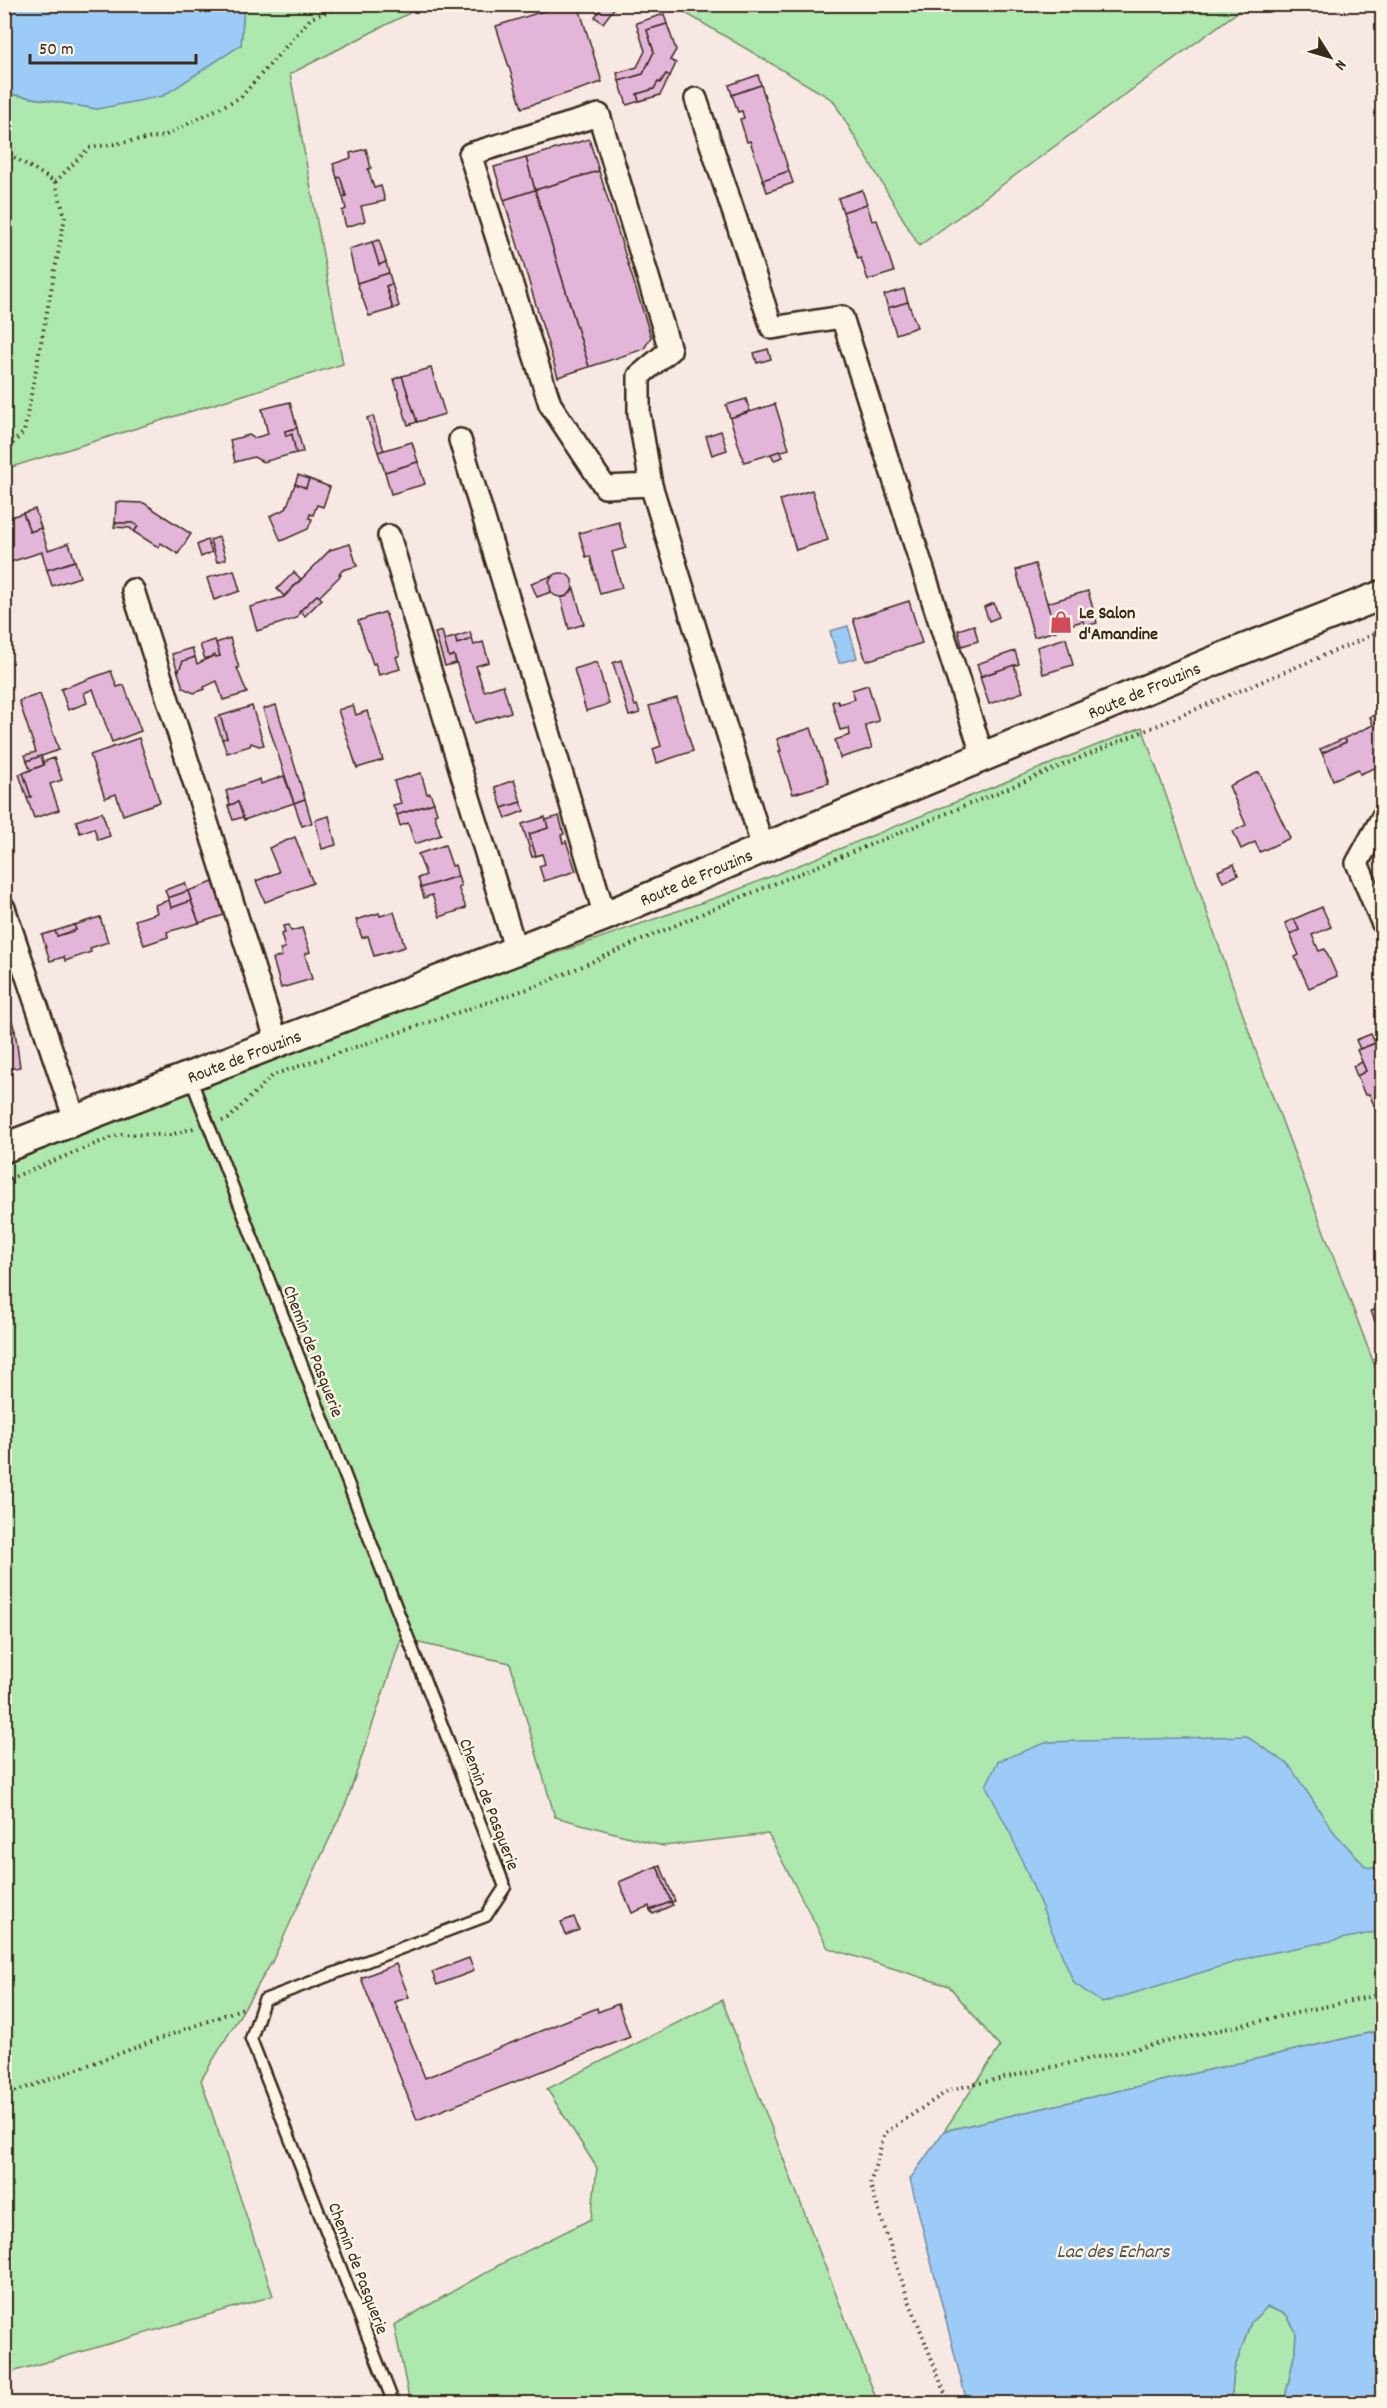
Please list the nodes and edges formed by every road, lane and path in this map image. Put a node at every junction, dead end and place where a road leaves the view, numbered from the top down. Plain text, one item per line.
1 (347, 4) edge
2 (696, 99) dead end
3 (4, 151) edge
4 (55, 182) junction
5 (460, 440) dead end
6 (4, 452) edge
7 (651, 485) junction
8 (389, 536) dead end
9 (133, 590) dead end
10 (1383, 595) edge
11 (1383, 631) edge
12 (982, 757) junction
13 (1383, 818) edge
14 (763, 848) junction
15 (4, 908) edge
16 (605, 916) junction
17 (1383, 922) edge
18 (516, 951) junction
19 (277, 1042) junction
20 (189, 1077) junction
21 (75, 1120) junction
22 (219, 1122) dead end
23 (199, 1127) dead end
24 (4, 1148) edge
25 (4, 1181) edge
26 (1383, 1994) edge
27 (264, 2000) junction
28 (4, 2096) edge
29 (394, 2403) edge
30 (949, 2403) edge

1 - 4 path
2 - 12 street
3 - 4 path
4 - 6 path
5 - 16 street
7 - 7 street
7 - 14 street
8 - 18 street
9 - 19 street
10 - 12 main road, Route de Frouzins
11 - 22 path
12 - 14 main road, Route de Frouzins
13 - 17 street
14 - 16 main road, Route de Frouzins
15 - 21 street
16 - 18 main road, Route de Frouzins
18 - 19 main road, Route de Frouzins
19 - 20 main road, Route de Frouzins
20 - 21 main road, Route de Frouzins
20 - 27 lane, Chemin de Pasquerie
21 - 24 main road, Route de Frouzins
23 - 25 path
26 - 30 path
27 - 28 path
27 - 29 lane, Chemin de Pasquerie

